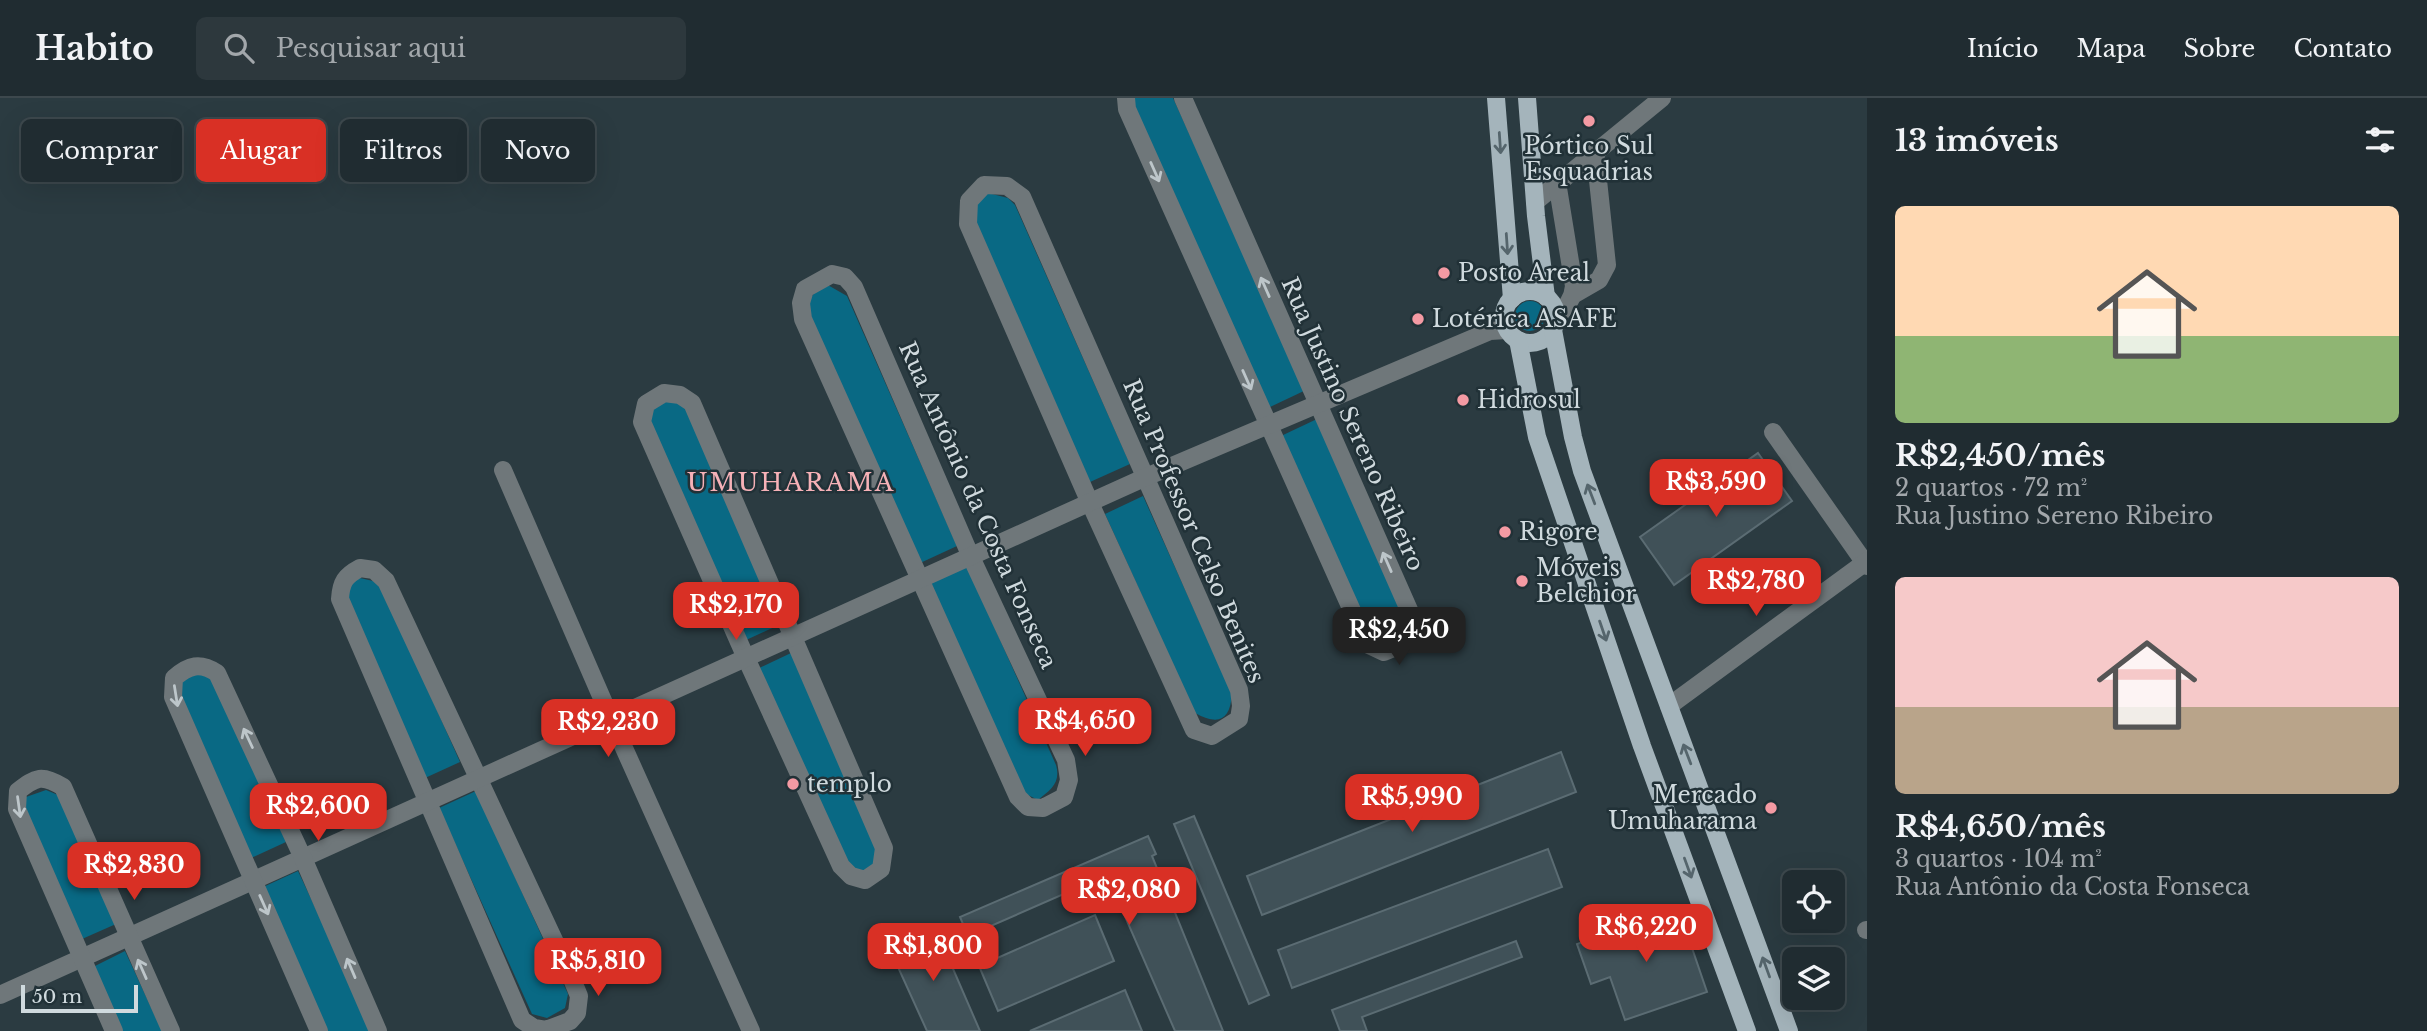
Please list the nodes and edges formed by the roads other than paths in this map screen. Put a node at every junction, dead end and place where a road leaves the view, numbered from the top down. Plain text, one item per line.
1 (1126, 98) edge
2 (1183, 98) edge
3 (1496, 98) edge
4 (1527, 98) edge
5 (1662, 98) edge
6 (1595, 152) junction
7 (1557, 182) junction
8 (1535, 209) junction
9 (1564, 233) junction
10 (1573, 295) junction
11 (1546, 297) junction
12 (1512, 299) junction
13 (1555, 324) junction
14 (1505, 329) junction
15 (1317, 406) junction
16 (1267, 424) junction
17 (1773, 432) dead end
18 (503, 470) dead end
19 (1146, 477) junction
20 (1090, 503) junction
21 (971, 557) junction
22 (1866, 563) edge
23 (921, 579) junction
24 (794, 636) junction
25 (746, 658) junction
26 (1669, 706) junction
27 (611, 719) junction
28 (479, 779) junction
29 (428, 802) junction
30 (303, 858) junction
31 (253, 881) junction
32 (128, 937) junction
33 (82, 958) junction
34 (0, 995) edge
35 (114, 1031) edge
36 (171, 1031) edge
37 (319, 1031) edge
38 (378, 1031) edge
39 (751, 1031) edge
40 (1747, 1031) edge
41 (1789, 1031) edge

1 -> 16 street, Rua Justino Sereno Ribeiro
15 -> 2 street, Rua Justino Sereno Ribeiro
3 -> 12 main road
4 - 8 main road
5 - 6 street
6 - 7 street
6 - 10 street
7 - 8 street
7 - 9 street
8 - 9 street
8 - 11 main road
9 - 10 street
10 - 13 street
11 - 12 main road
11 - 13 main road
12 - 14 main road
13 - 14 main road
26 -> 13 main road
14 - 15 street
14 -> 40 main road
15 - 16 street
16 -> 15 street, Rua Justino Sereno Ribeiro
16 - 19 street
17 - 22 street
18 - 27 street
19 - 20 street
19 - 20 street, Rua Professor Celso Benites
19 - 20 street, Rua Professor Celso Benites
20 - 21 street
21 - 23 street
21 - 23 street, Rua Antônio da Costa Fonseca
21 - 23 street, Rua Antônio da Costa Fonseca
22 - 26 street
23 - 24 street
24 - 25 street
24 - 25 street
24 - 25 street
25 - 27 street
41 -> 26 main road
27 - 28 street
27 - 39 street
28 - 29 street
28 - 29 street
28 - 29 street
29 - 30 street
30 - 31 street
30 -> 31 street
38 -> 30 street
31 - 32 street
31 -> 37 street
32 - 33 street
32 -> 33 street
36 -> 32 street
33 - 34 street
33 - 35 street

